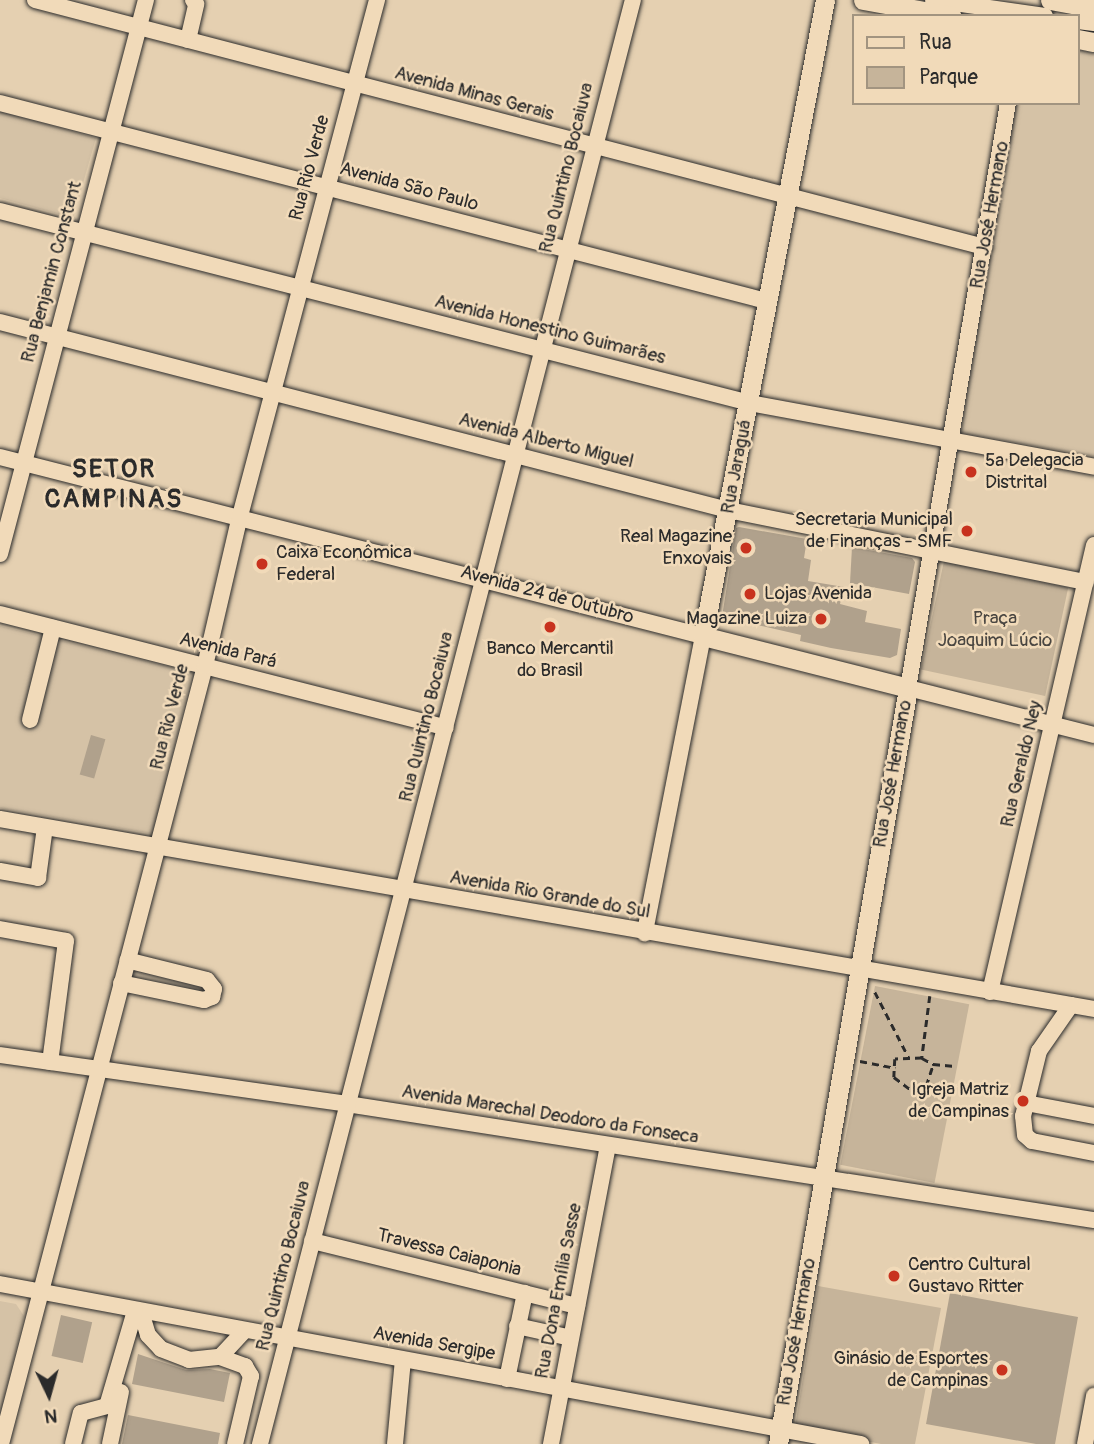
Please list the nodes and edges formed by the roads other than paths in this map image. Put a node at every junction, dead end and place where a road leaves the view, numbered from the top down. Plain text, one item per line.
1 (35, 0) edge
2 (146, 0) edge
3 (193, 0) edge
4 (377, 0) edge
5 (632, 0) edge
6 (825, 0) edge
7 (863, 0) edge
8 (933, 0) edge
9 (994, 0) edge
10 (1051, 0) edge
11 (1094, 8) edge
12 (1022, 10) edge
13 (940, 14) edge
14 (139, 27) junction
15 (188, 40) junction
16 (354, 84) junction
17 (0, 103) edge
18 (1008, 105) edge
19 (109, 133) junction
20 (593, 147) junction
21 (327, 187) junction
22 (787, 198) junction
23 (0, 211) edge
24 (85, 233) junction
25 (984, 247) junction
26 (567, 250) junction
27 (301, 288) junction
28 (766, 301) junction
29 (0, 322) edge
30 (57, 337) junction
31 (542, 350) junction
32 (273, 392) junction
33 (750, 403) junction
34 (951, 439) junction
35 (516, 455) junction
36 (0, 457) edge
37 (24, 463) junction
38 (1094, 467) edge
39 (728, 510) junction
40 (240, 516) junction
41 (1094, 545) edge
42 (932, 550) junction
43 (0, 554) edge
44 (484, 579) junction
45 (1086, 582) junction
46 (0, 614) edge
47 (52, 628) junction
48 (703, 636) junction
49 (205, 666) junction
50 (908, 688) junction
51 (30, 720) dead end
52 (1054, 724) junction
53 (446, 728) junction
54 (1094, 735) edge
55 (0, 819) edge
56 (46, 827) junction
57 (158, 847) junction
58 (0, 870) edge
59 (404, 891) junction
60 (0, 929) edge
61 (645, 933) junction
62 (127, 960) junction
63 (859, 968) junction
64 (121, 983) junction
65 (990, 992) junction
66 (1071, 1005) junction
67 (1094, 1009) edge
68 (0, 1055) edge
69 (50, 1062) junction
70 (97, 1070) junction
71 (1026, 1103) junction
72 (346, 1104) junction
73 (1094, 1116) edge
74 (608, 1145) junction
75 (1094, 1153) edge
76 (823, 1179) junction
77 (1094, 1220) edge
78 (312, 1241) junction
79 (0, 1284) edge
80 (38, 1293) junction
81 (525, 1293) junction
82 (577, 1306) junction
83 (138, 1311) junction
84 (517, 1326) junction
85 (244, 1331) junction
86 (571, 1338) junction
87 (287, 1339) junction
88 (219, 1357) junction
89 (403, 1360) junction
90 (126, 1369) dead end
91 (507, 1378) junction
92 (562, 1388) junction
93 (1094, 1396) edge
94 (779, 1436) edge
95 (1, 1444) edge
96 (73, 1444) edge
97 (110, 1444) edge
98 (235, 1444) edge
99 (260, 1444) edge
100 (395, 1444) edge
101 (551, 1444) edge
102 (861, 1444) edge
103 (1085, 1444) edge

1 - 14 street, Avenida Minas Gerais
2 - 14 street, Rua Benjamin Constant
3 - 15 street
4 - 16 street, Rua Rio Verde
5 - 20 street, Rua Quintino Bocaiuva
6 - 22 main road, Rua Jaraguá
7 - 13 main road
8 - 12 street
9 - 12 street
10 - 11 main road
14 - 15 street, Avenida Minas Gerais
14 - 19 street, Rua Benjamin Constant
15 - 16 street, Avenida Minas Gerais
16 - 20 street, Avenida Minas Gerais
16 - 21 street, Rua Rio Verde
17 - 19 street, Avenida São Paulo
18 - 25 street, Rua José Hermano
19 - 21 street, Avenida São Paulo
19 - 24 street, Rua Benjamin Constant
20 - 22 street, Avenida Minas Gerais
20 - 26 street, Rua Quintino Bocaiuva
21 - 26 street, Avenida São Paulo
21 - 27 street, Rua Rio Verde
22 - 25 street, Avenida Minas Gerais
22 - 28 main road, Rua Jaraguá
23 - 24 street, Avenida Honestino Guimarães
24 - 27 street, Avenida Honestino Guimarães
24 - 30 street, Rua Benjamin Constant
25 - 34 street, Rua José Hermano
26 - 28 street, Avenida São Paulo
26 - 31 street, Rua Quintino Bocaiuva
27 - 31 street, Avenida Honestino Guimarães
27 - 32 street, Rua Rio Verde
28 - 33 main road, Rua Jaraguá
29 - 30 street, Avenida Alberto Miguel
30 - 32 street, Avenida Alberto Miguel
30 - 37 street, Rua Benjamin Constant
31 - 33 street, Avenida Honestino Guimarães
31 - 35 street, Rua Quintino Bocaiuva
32 - 35 street, Avenida Alberto Miguel
32 - 40 street, Rua Rio Verde
33 - 34 street, Avenida Honestino Guimarães
33 - 39 main road, Rua Jaraguá
34 - 38 street, Avenida Honestino Guimarães
34 - 42 street, Rua José Hermano
35 - 39 street, Avenida Alberto Miguel
35 - 44 street, Rua Quintino Bocaiuva
36 - 37 street, Avenida 24 de Outubro
37 - 40 street, Avenida 24 de Outubro
37 - 43 street, Rua Benjamin Constant
39 - 42 street, Avenida Alberto Miguel
39 - 48 main road, Rua Jaraguá
40 - 44 street, Avenida 24 de Outubro
40 - 49 street, Rua Rio Verde
41 - 45 street, Rua Geraldo Ney
42 - 45 street, Avenida Alberto Miguel
42 - 50 street, Rua José Hermano
44 - 48 street, Avenida 24 de Outubro
44 - 53 street, Rua Quintino Bocaiuva
45 - 52 street, Rua Geraldo Ney
46 - 47 street, Avenida Pará
47 - 49 street, Avenida Pará
47 - 51 street
48 - 50 main road, Avenida 24 de Outubro
48 - 61 street, Rua Jaraguá
49 - 53 street, Avenida Pará
49 - 57 street, Rua Rio Verde
50 - 52 street, Avenida 24 de Outubro
50 - 63 main road, Rua José Hermano
52 - 54 street, Avenida 24 de Outubro
52 - 65 street, Rua Geraldo Ney
53 - 59 street, Rua Quintino Bocaiuva
55 - 56 street, Avenida Rio Grande do Sul
56 - 57 street, Avenida Rio Grande do Sul
56 - 58 street
57 - 59 street, Avenida Rio Grande do Sul
57 - 62 street, Rua Rio Verde
59 - 61 street, Avenida Rio Grande do Sul
59 - 72 street, Rua Quintino Bocaiuva
60 - 69 street
61 - 63 street, Avenida Rio Grande do Sul
62 - 64 street, Rua Rio Verde
62 - 64 street
63 - 65 street, Avenida Rio Grande do Sul
63 - 76 main road, Rua José Hermano
64 - 70 street, Rua Rio Verde
65 - 66 street, Avenida Rio Grande do Sul
66 - 67 street, Avenida Rio Grande do Sul
66 - 71 street
68 - 69 street, Avenida Marechal Deodoro da Fonseca
69 - 70 street, Avenida Marechal Deodoro da Fonseca
70 - 72 street, Avenida Marechal Deodoro da Fonseca
70 - 80 street, Rua Rio Verde
71 - 73 street
71 - 75 street
72 - 74 street, Avenida Marechal Deodoro da Fonseca
72 - 78 street, Rua Quintino Bocaiuva
74 - 76 street, Avenida Marechal Deodoro da Fonseca
74 - 82 street, Rua Dona Emília Sasse
76 - 77 street, Avenida Marechal Deodoro da Fonseca
76 - 94 main road, Rua José Hermano
78 - 81 street, Travessa Caiaponia
78 - 87 street, Rua Quintino Bocaiuva
79 - 80 street, Avenida Sergipe
80 - 83 street, Avenida Sergipe
80 - 95 street, Rua Rio Verde
81 - 82 street, Travessa Caiaponia
81 - 84 street
82 - 86 street, Rua Dona Emília Sasse
83 - 85 street, Avenida Sergipe
83 - 88 street
83 - 96 street
84 - 86 street
84 - 91 street
85 - 87 street, Avenida Sergipe
85 - 88 street
86 - 92 street, Rua Dona Emília Sasse
87 - 89 street, Avenida Sergipe
87 - 99 street, Rua Quintino Bocaiuva
88 - 98 street
89 - 91 street, Avenida Sergipe
89 - 100 street
90 - 97 street
91 - 92 street, Avenida Sergipe
92 - 94 street, Avenida Sergipe
92 - 101 street, Rua Dona Emília Sasse
93 - 103 street
94 - 102 street, Avenida Sergipe

